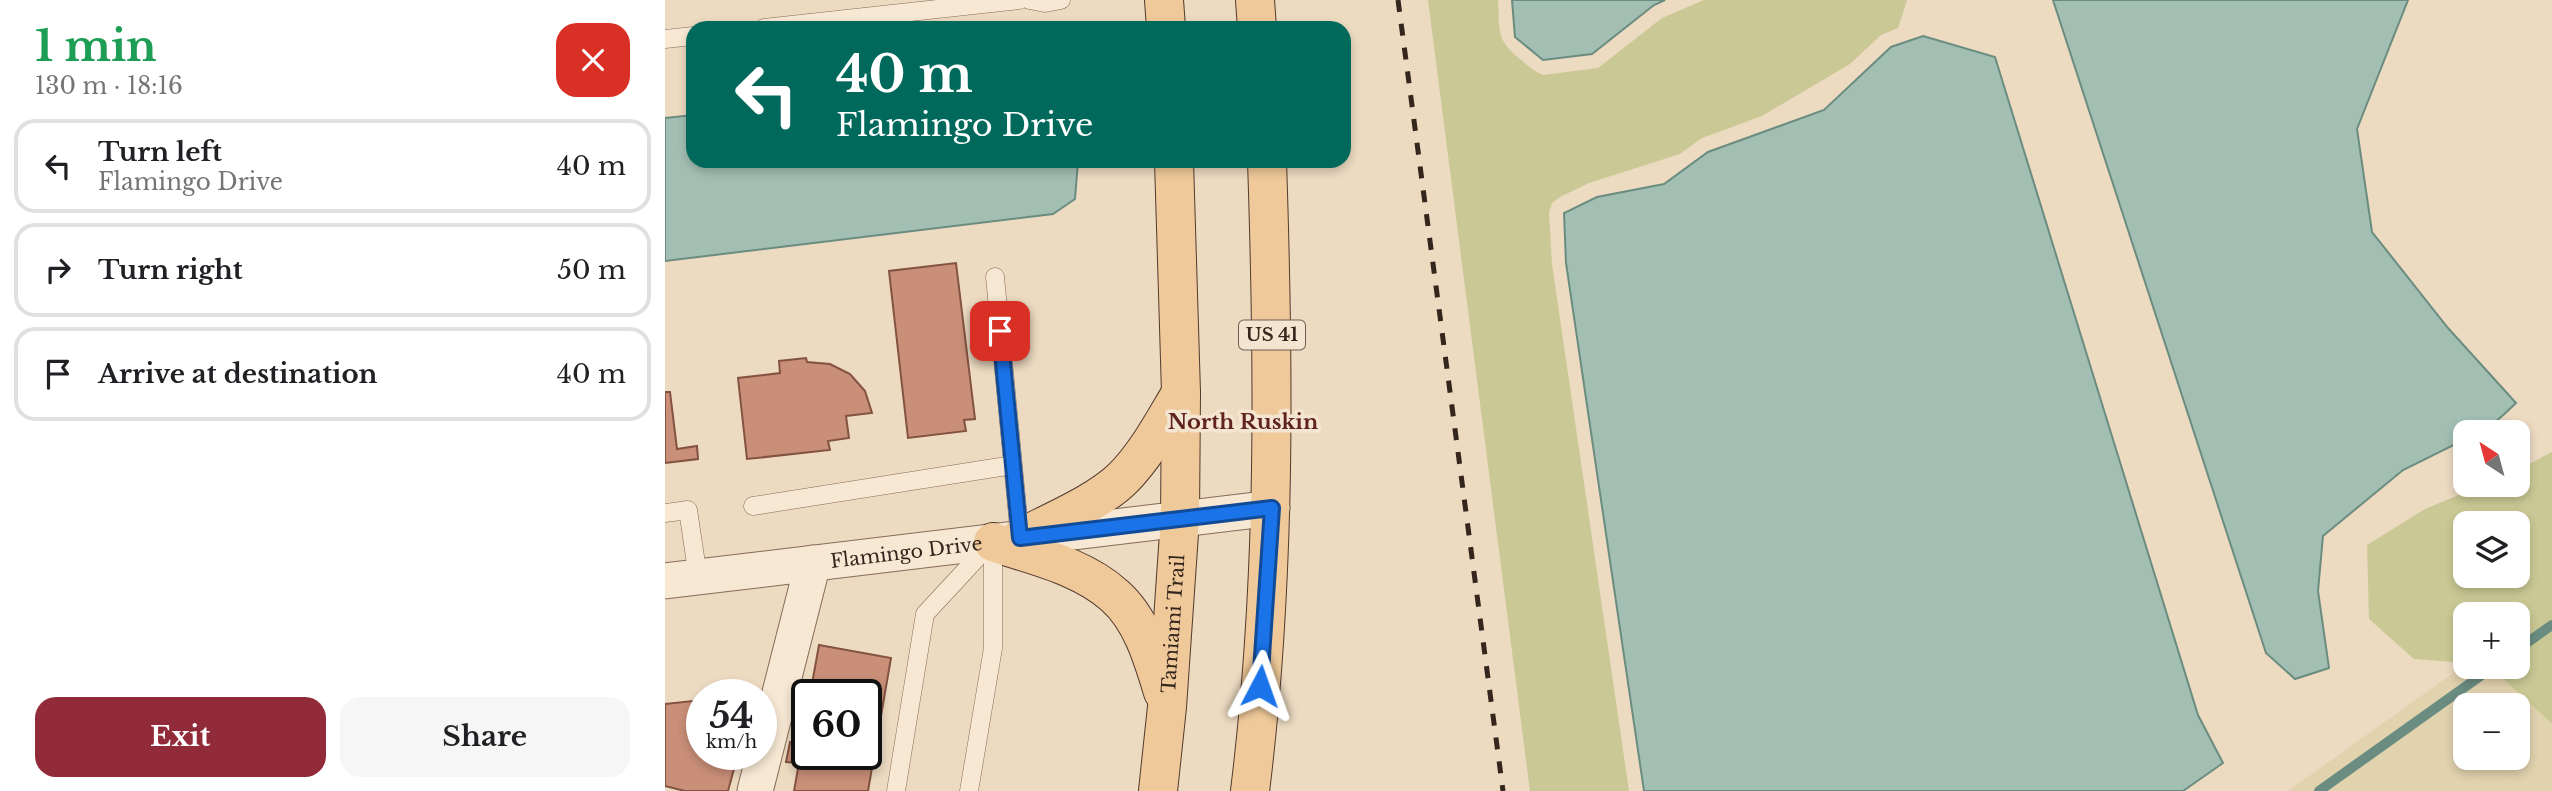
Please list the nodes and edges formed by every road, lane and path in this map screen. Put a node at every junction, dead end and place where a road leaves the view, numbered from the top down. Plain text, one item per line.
1 (1019, 0) edge
2 (1029, 0) edge
3 (1061, 0) edge
4 (1164, 0) edge
5 (1255, 0) edge
6 (828, 21) edge
7 (1166, 21) edge
8 (1256, 21) edge
9 (686, 37) edge
10 (665, 39) edge
11 (1174, 168) edge
12 (1267, 168) edge
13 (995, 277) dead end
14 (1181, 393) junction
15 (1013, 465) junction
16 (753, 506) dead end
17 (1272, 508) junction
18 (665, 513) edge
19 (1180, 519) junction
20 (1007, 540) junction
21 (813, 563) junction
22 (681, 579) edge
23 (1167, 707) junction
24 (755, 791) edge
25 (896, 791) edge
26 (969, 791) edge
27 (1158, 791) edge
28 (1250, 791) edge

1 - 6 lane
2 - 3 lane
4 - 7 main road
5 - 8 main road
9 - 10 lane
11 - 14 main road, Tamiami Trail
12 - 17 main road, US 41
13 - 15 lane
14 - 19 main road, Tamiami Trail
14 - 20 main road
15 - 16 lane
15 - 20 lane
17 - 19 street, Flamingo Drive
17 - 28 main road, US 41
18 - 22 lane
19 - 20 street, Flamingo Drive
19 - 23 main road, Tamiami Trail
20 - 21 street, Flamingo Drive
20 - 23 main road
20 - 25 lane
20 - 26 lane
21 - 22 street, Flamingo Drive
21 - 24 street
23 - 27 main road, Tamiami Trail

